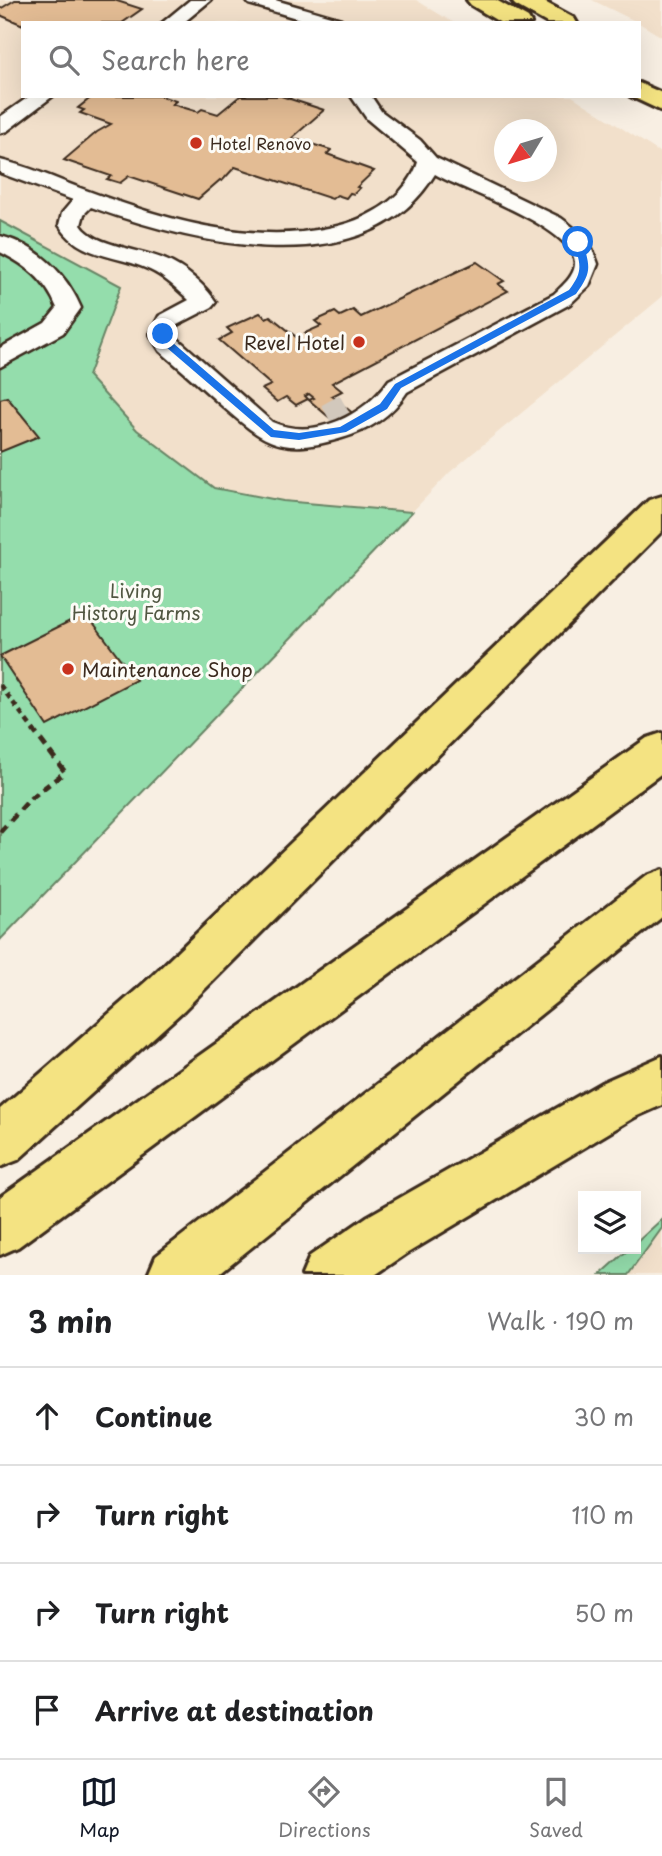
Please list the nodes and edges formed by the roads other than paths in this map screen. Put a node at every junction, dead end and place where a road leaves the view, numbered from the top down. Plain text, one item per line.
1 (202, 0) edge
2 (255, 0) edge
3 (479, 0) edge
4 (523, 0) edge
5 (174, 21) edge
6 (327, 21) edge
7 (516, 21) edge
8 (561, 21) edge
9 (641, 91) edge
10 (40, 98) edge
11 (362, 98) edge
12 (662, 103) edge
13 (0, 127) edge
14 (429, 162) junction
15 (0, 166) edge
16 (88, 197) junction
17 (0, 243) edge
18 (0, 359) edge
19 (398, 386) junction
20 (299, 436) junction
21 (662, 509) edge
22 (662, 750) edge
23 (662, 890) edge
24 (662, 1080) edge
25 (0, 1142) edge
26 (0, 1229) edge
27 (175, 1275) edge
28 (329, 1275) edge

1 - 5 lane
2 - 6 lane
3 - 7 main road
4 - 8 main road
9 - 12 main road
10 - 13 lane
11 - 14 lane
14 - 16 lane
14 - 19 lane
15 - 16 lane
16 - 20 lane
17 - 18 lane
19 - 20 lane
19 - 20 lane
21 - 25 main road
22 - 26 main road
23 - 27 main road
24 - 28 main road

